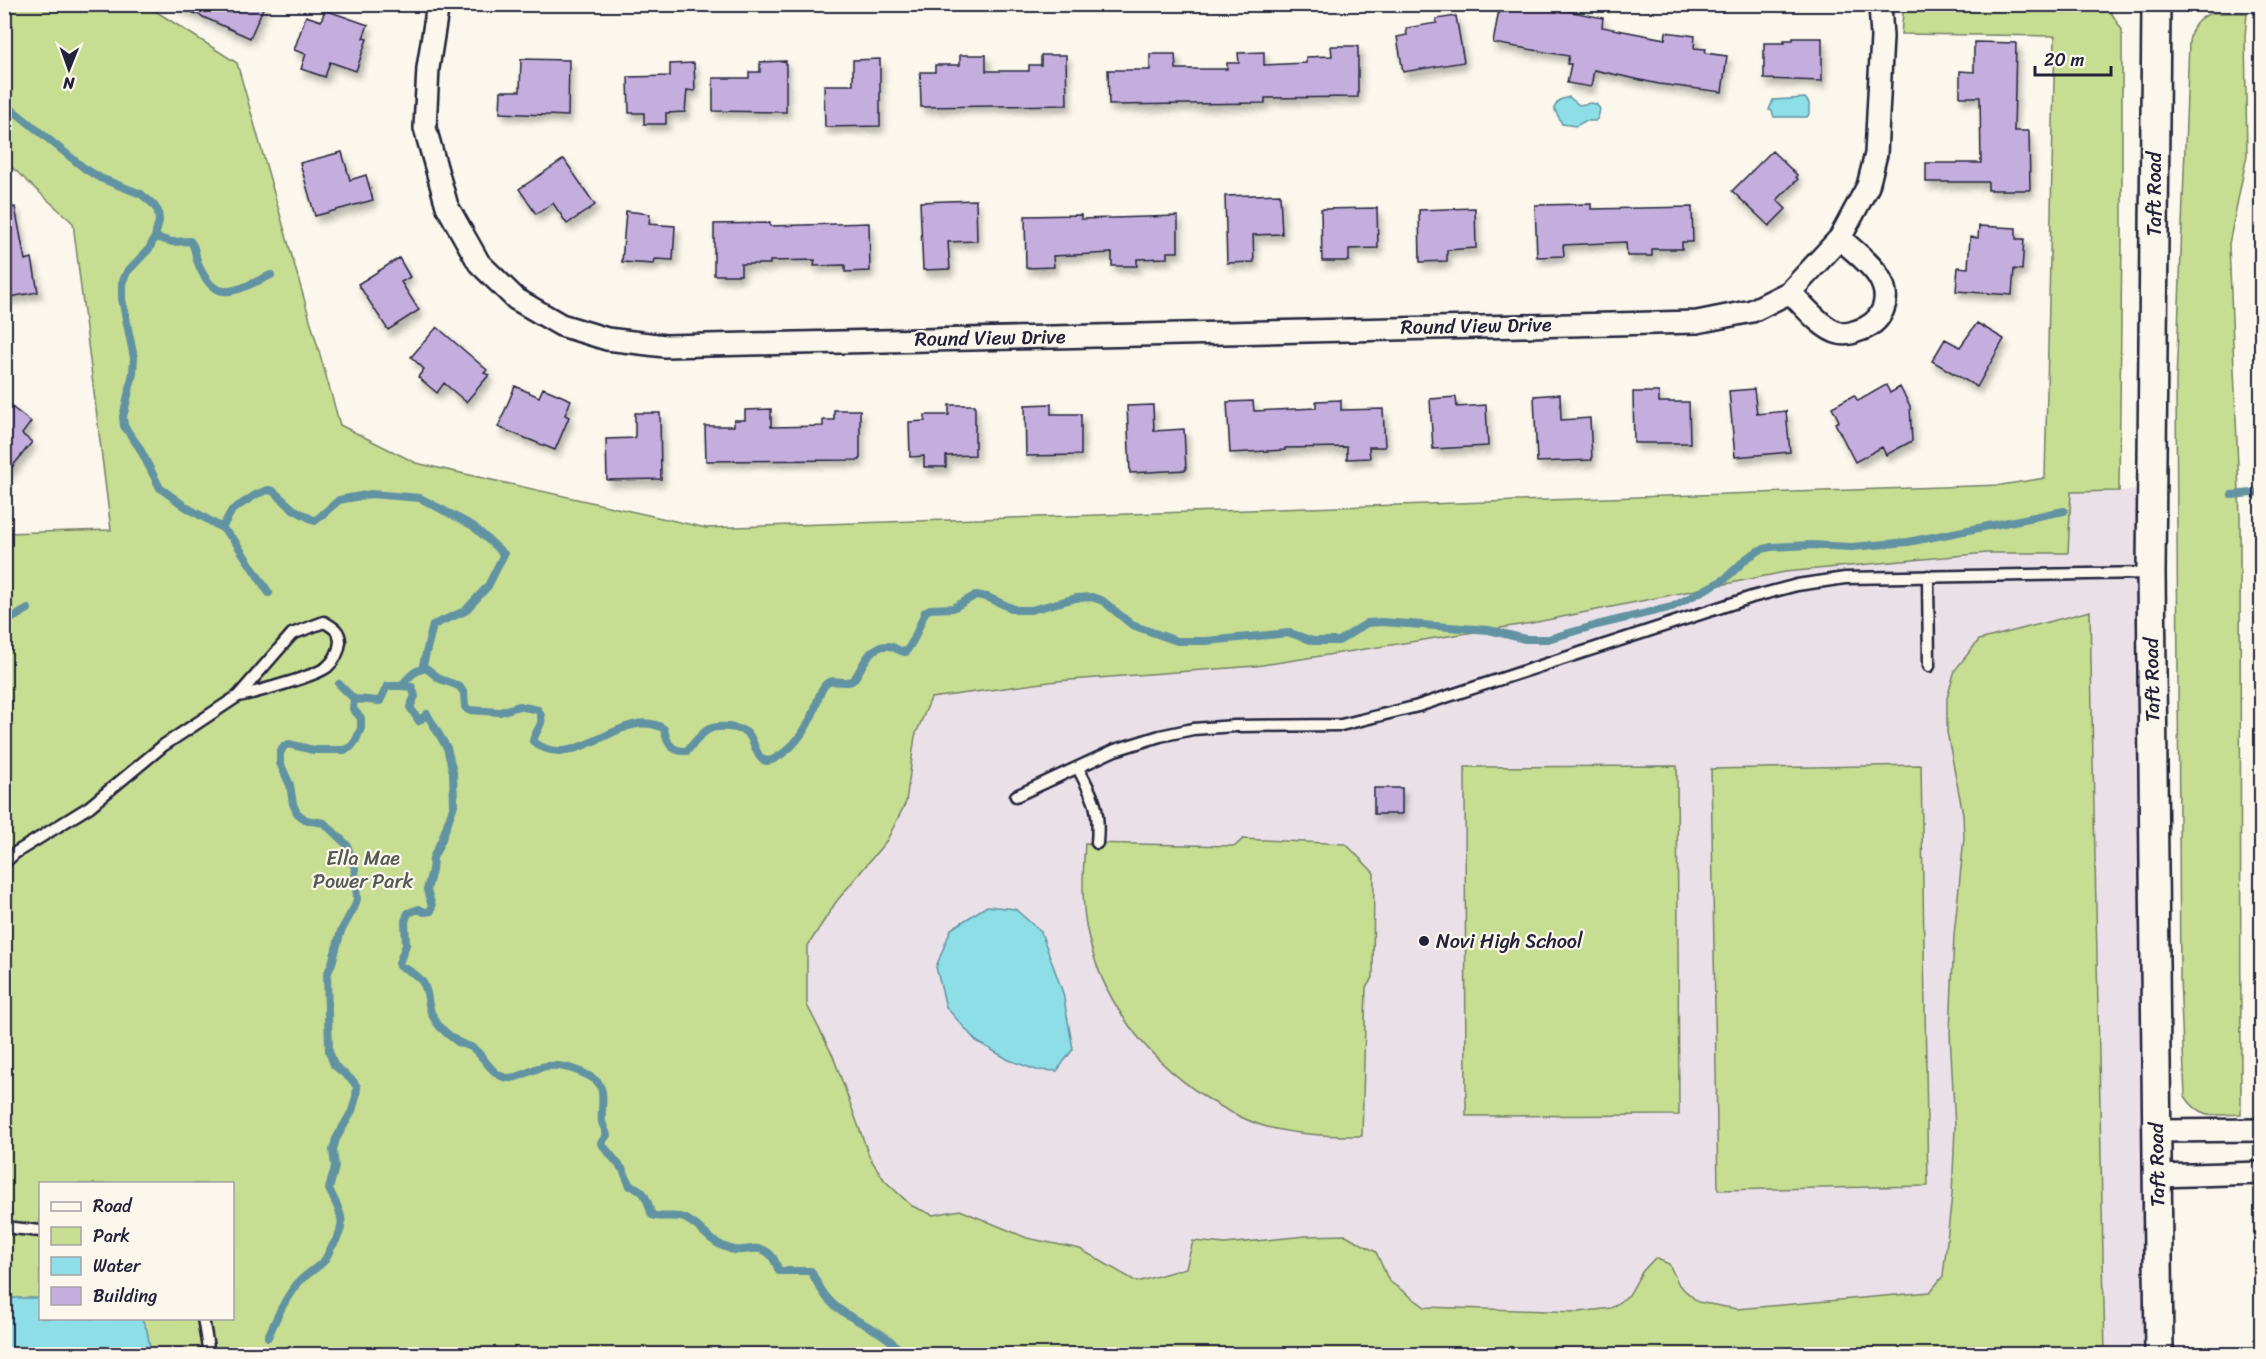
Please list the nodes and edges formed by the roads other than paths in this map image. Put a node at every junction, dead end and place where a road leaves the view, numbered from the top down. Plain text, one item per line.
1 (438, 4) edge
2 (1880, 4) edge
3 (2156, 4) edge
4 (1840, 238) junction
5 (1790, 292) junction
6 (2151, 573) junction
7 (1928, 576) junction
8 (1929, 666) dead end
9 (238, 696) junction
10 (1078, 768) junction
11 (1016, 796) dead end
12 (1097, 843) dead end
13 (4, 863) edge
14 (2262, 1130) edge
15 (2157, 1131) junction
16 (2262, 1173) edge
17 (2157, 1176) junction
18 (4, 1227) edge
19 (39, 1231) edge
20 (203, 1320) edge
21 (209, 1354) edge
22 (2159, 1354) edge

1 - 5 street, Round View Drive
2 - 4 street, Round View Drive
3 - 6 street, Taft Road
4 - 5 street, Round View Drive
4 - 5 street
6 - 7 lane
6 - 15 street, Taft Road
7 - 8 lane
7 - 10 lane
9 - 9 lane
9 - 13 lane
10 - 11 lane
10 - 12 lane
14 - 15 street
15 - 17 street, Taft Road
16 - 17 street
17 - 22 street, Taft Road
18 - 19 lane
20 - 21 lane

